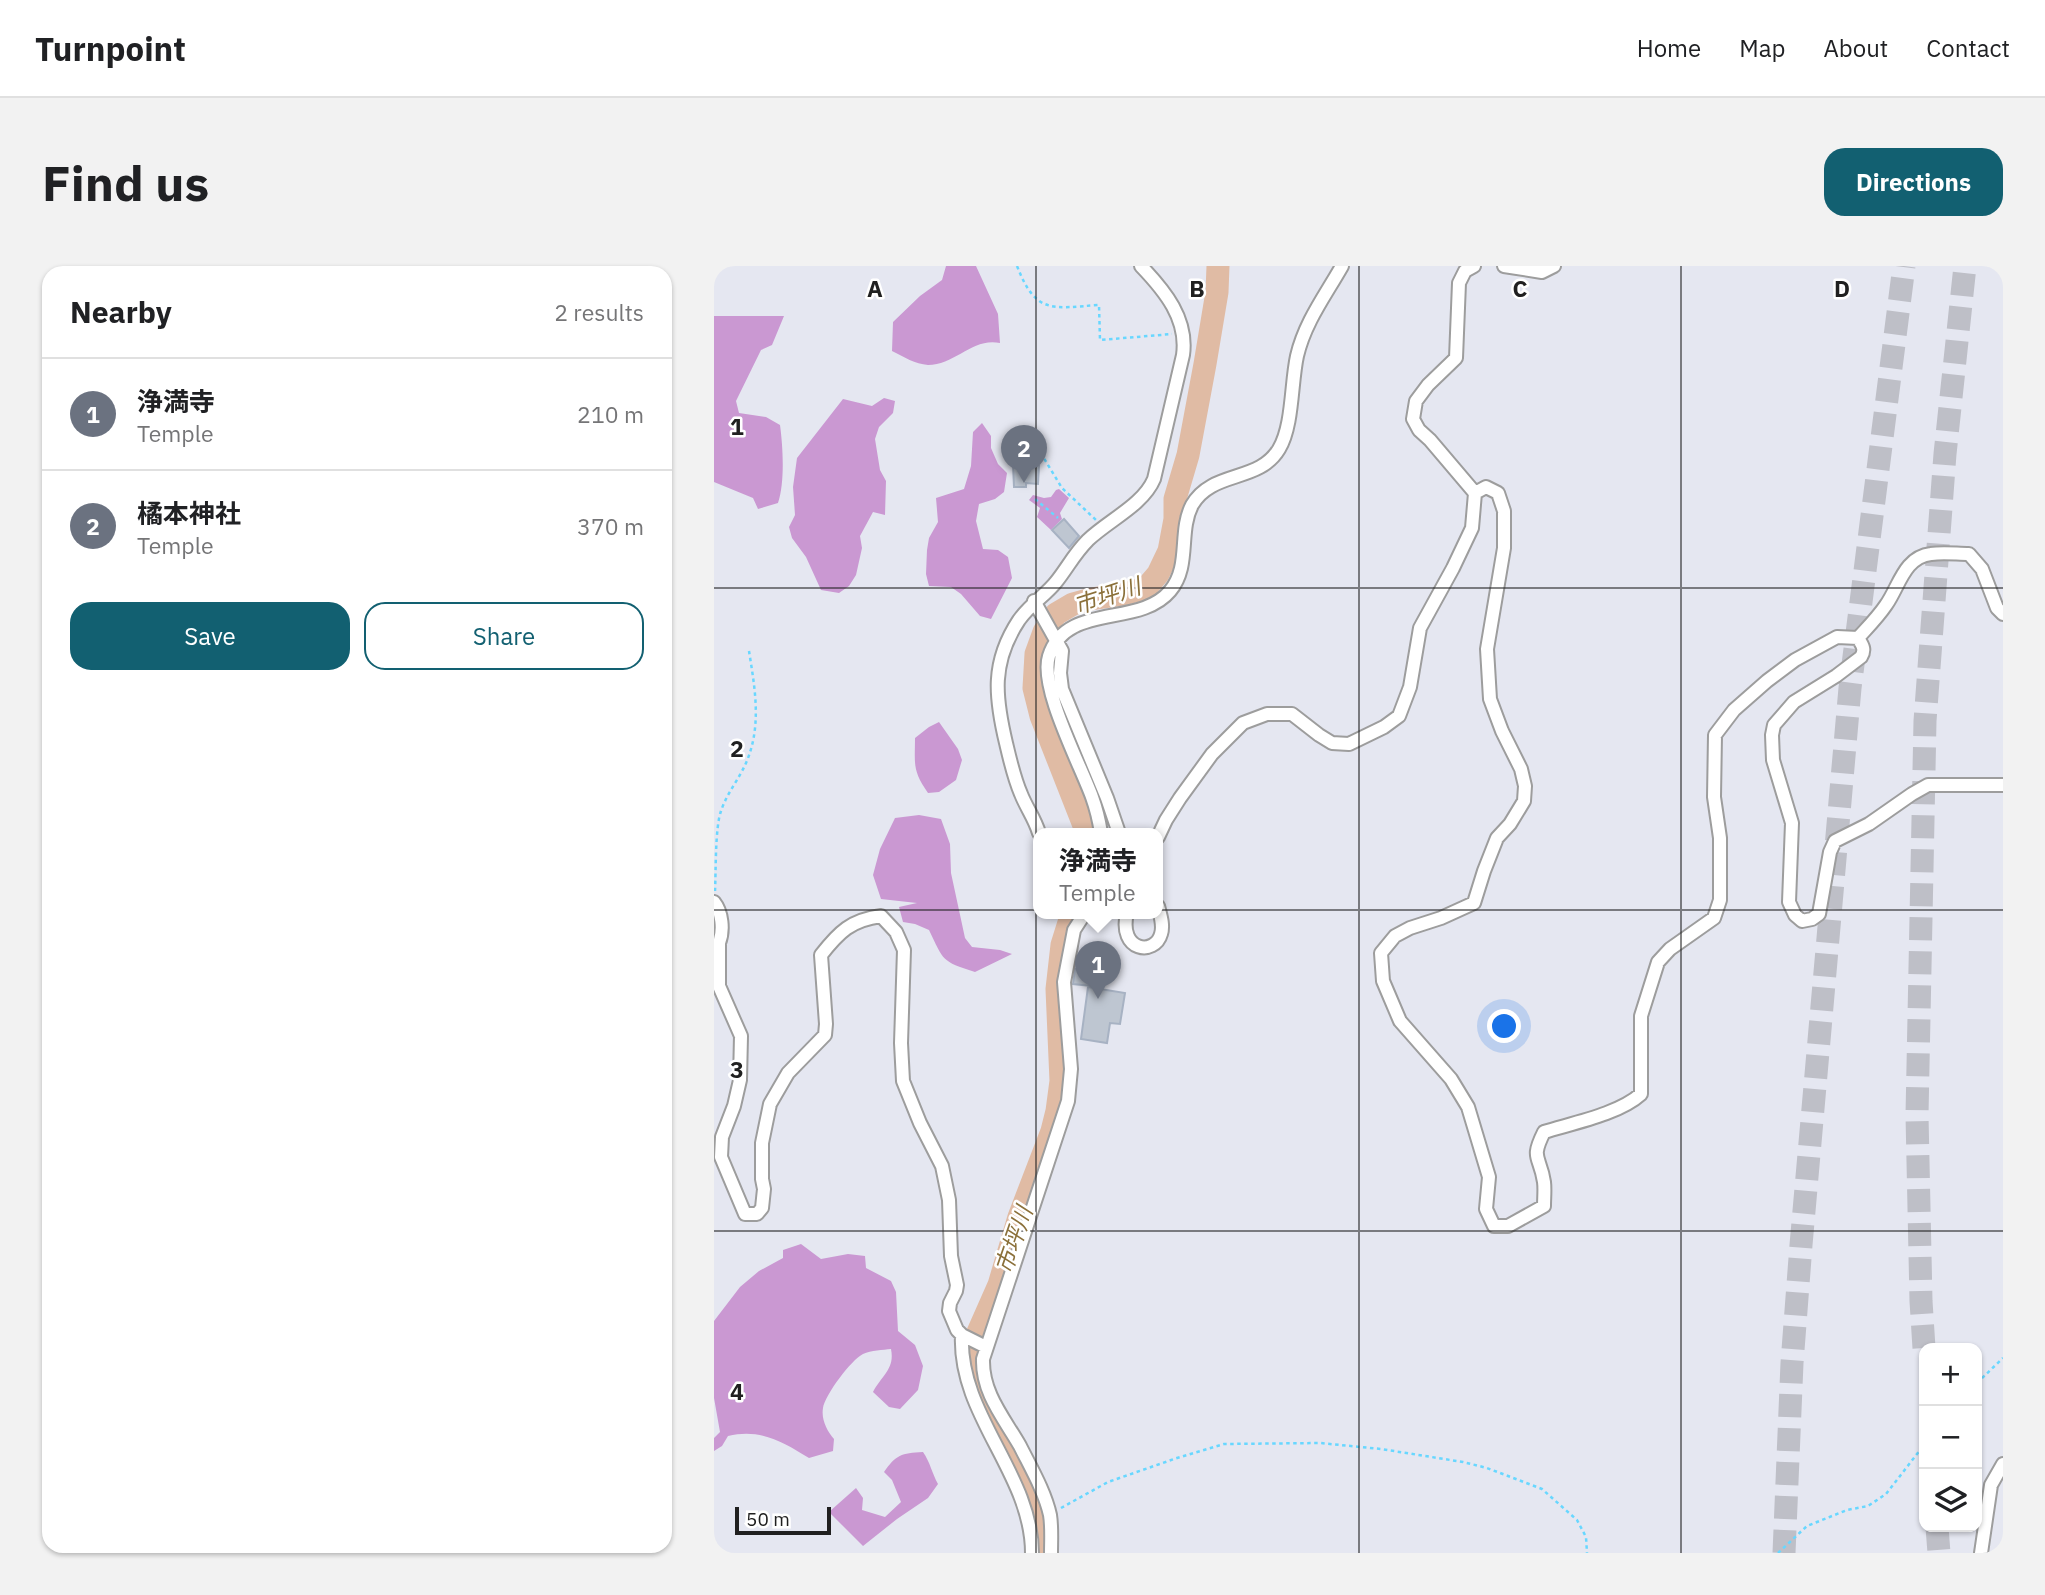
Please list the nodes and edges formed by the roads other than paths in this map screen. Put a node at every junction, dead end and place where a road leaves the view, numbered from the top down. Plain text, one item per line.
1 (1141, 266) edge
2 (1342, 266) edge
3 (1474, 266) edge
4 (1504, 266) edge
5 (1554, 266) edge
6 (1475, 493) junction
7 (1034, 601) junction
8 (2003, 614) edge
9 (1858, 638) junction
10 (1056, 642) junction
11 (2003, 785) edge
12 (1037, 828) edge
13 (1100, 828) edge
14 (1117, 828) edge
15 (1162, 828) edge
16 (714, 902) edge
17 (1077, 919) edge
18 (1126, 919) edge
19 (1161, 919) edge
20 (962, 1335) junction
21 (986, 1347) junction
22 (993, 1403) junction
23 (979, 1409) junction
24 (2003, 1464) edge
25 (1032, 1553) edge
26 (1051, 1553) edge
27 (1981, 1553) edge

1 - 7 street
2 - 10 street
3 - 6 street
4 - 5 street
6 - 9 street
6 - 15 street
7 - 10 street
7 - 12 street
8 - 9 street
9 - 11 street
10 - 13 street
10 - 14 street
16 - 20 street
17 - 21 street
18 - 19 street
20 - 21 street
20 - 23 street
21 - 22 street
22 - 23 street
22 - 26 street
23 - 25 street
24 - 27 street

